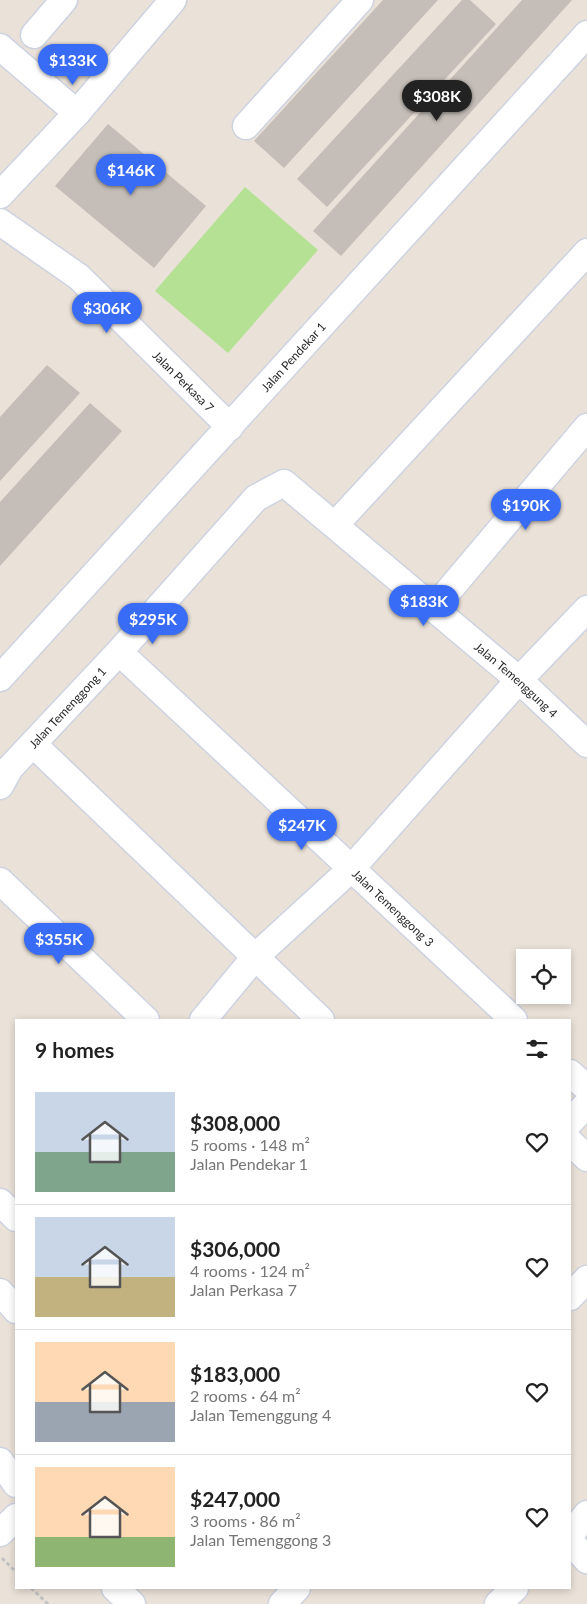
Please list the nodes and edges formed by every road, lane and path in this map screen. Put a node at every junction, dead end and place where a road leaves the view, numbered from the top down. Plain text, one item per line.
1 (64, 0) edge
2 (173, 0) edge
3 (360, 0) edge
4 (34, 35) dead end
5 (587, 35) edge
6 (0, 48) edge
7 (77, 113) junction
8 (246, 126) dead end
9 (0, 195) edge
10 (0, 222) edge
11 (587, 252) edge
12 (230, 426) junction
13 (587, 427) edge
14 (284, 482) joint
15 (335, 525) junction
16 (434, 608) junction
17 (587, 608) edge
18 (118, 652) junction
19 (0, 678) edge
20 (519, 680) junction
21 (33, 744) junction
22 (587, 744) edge
23 (0, 786) edge
24 (351, 869) junction
25 (0, 881) edge
26 (255, 957) junction
27 (145, 1019) edge
28 (205, 1019) edge
29 (320, 1019) edge
30 (513, 1019) edge
31 (571, 1074) edge
32 (587, 1088) edge
33 (587, 1104) edge
34 (571, 1121) edge
35 (571, 1143) edge
36 (587, 1158) edge
37 (0, 1202) edge
38 (15, 1217) edge
39 (587, 1279) edge
40 (0, 1292) edge
41 (571, 1296) edge
42 (15, 1309) edge
43 (0, 1461) edge
44 (15, 1483) edge
45 (587, 1514) edge
46 (15, 1518) edge
47 (0, 1533) edge
48 (571, 1534) edge
49 (571, 1542) edge
50 (0, 1556) edge
51 (587, 1560) edge
52 (15, 1571) edge
53 (32, 1589) edge
54 (296, 1589) edge
55 (514, 1589) edge
56 (48, 1604) edge
57 (282, 1604) edge
58 (498, 1604) edge

1 - 4 street
2 - 7 street
3 - 8 street
5 - 12 street, Jalan Pendekar 1
6 - 7 street
7 - 9 street
10 - 12 street, Jalan Perkasa 7
11 - 15 street
12 - 19 street, Jalan Pendekar 1
13 - 16 street
14 - 15 street, Jalan Temenggung 4
14 - 18 street, Jalan Temenggong 1
15 - 16 street, Jalan Temenggung 4
16 - 20 street, Jalan Temenggung 4
17 - 20 street
18 - 21 street, Jalan Temenggong 1
18 - 24 street, Jalan Temenggong 3
20 - 22 street, Jalan Temenggung 4
20 - 24 street
21 - 23 street, Jalan Temenggong 1
21 - 26 street
24 - 26 street
24 - 30 street, Jalan Temenggong 3
25 - 27 street
26 - 28 street
26 - 29 street
31 - 32 street
33 - 34 street
35 - 36 street
37 - 38 street
39 - 41 street
40 - 42 street
43 - 44 street
45 - 48 street
46 - 47 street
49 - 51 street
50 - 52 path
53 - 56 path
54 - 57 street
55 - 58 street

